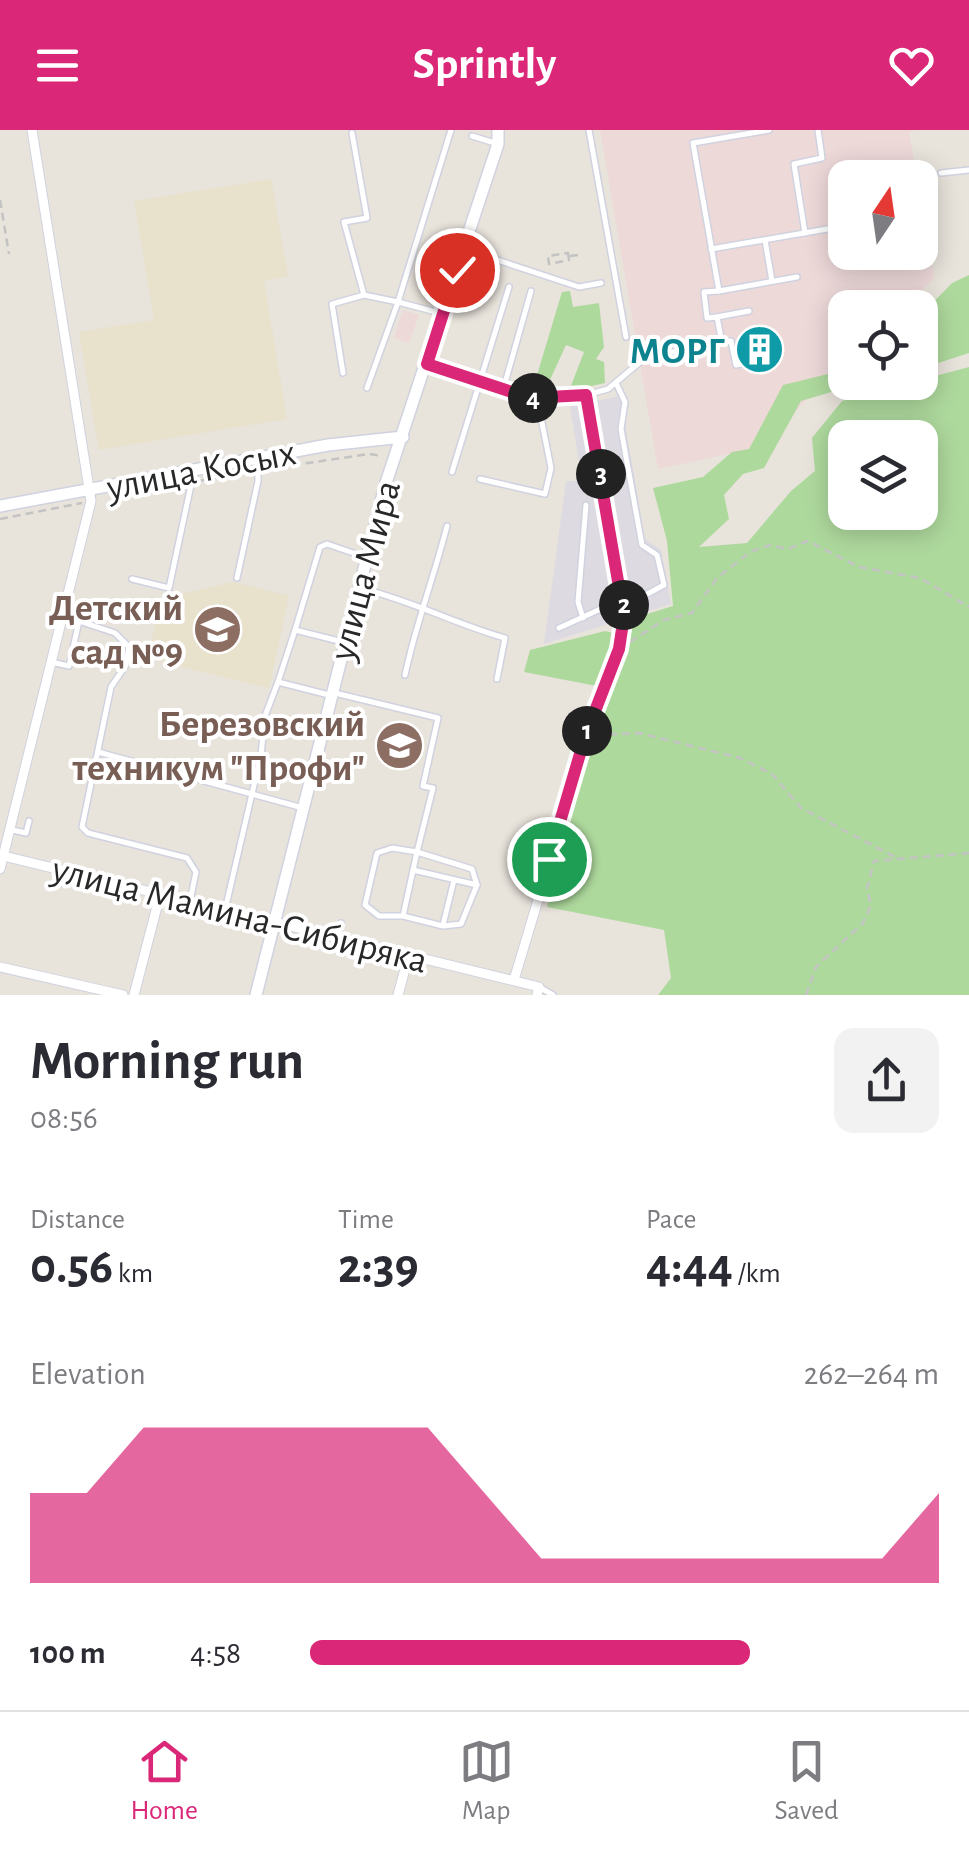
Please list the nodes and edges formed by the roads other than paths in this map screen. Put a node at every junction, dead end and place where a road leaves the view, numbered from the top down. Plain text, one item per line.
1 (32, 130) edge
2 (498, 130) edge
3 (589, 130) edge
4 (768, 130) edge
5 (818, 130) edge
6 (455, 131) edge
7 (352, 132) dead end
8 (472, 136) dead end
9 (498, 144) junction
10 (969, 170) edge
11 (940, 173) dead end
12 (828, 229) edge
13 (805, 233) junction
14 (765, 240) junction
15 (464, 249) junction
16 (711, 249) junction
17 (797, 277) dead end
18 (772, 281) junction
19 (602, 283) dead end
20 (510, 287) dead end
21 (718, 290) junction
22 (531, 292) dead end
23 (364, 294) junction
24 (398, 302) junction
25 (748, 311) dead end
26 (443, 314) junction
27 (717, 317) junction
28 (626, 338) dead end
29 (722, 343) junction
30 (752, 362) dead end
31 (427, 364) junction
32 (342, 373) dead end
33 (479, 382) junction
34 (616, 383) junction
35 (367, 388) dead end
36 (503, 390) junction
37 (586, 395) junction
38 (538, 398) junction
39 (403, 437) junction
40 (258, 459) junction
41 (194, 471) junction
42 (452, 472) dead end
43 (480, 479) dead end
44 (90, 490) junction
45 (606, 501) road end
46 (586, 505) dead end
47 (0, 506) edge
48 (447, 526) dead end
49 (368, 558) junction
50 (237, 578) dead end
51 (132, 579) dead end
52 (360, 588) junction
53 (420, 604) junction
54 (62, 616) junction
55 (583, 618) junction
56 (79, 620) junction
57 (559, 628) dead end
58 (295, 630) junction
59 (346, 643) junction
60 (51, 662) junction
61 (405, 675) dead end
62 (497, 679) dead end
63 (278, 682) junction
64 (332, 694) junction
65 (598, 700) road end
66 (98, 752) junction
67 (251, 796) junction
68 (303, 808) junction
69 (29, 820) dead end
70 (9, 830) junction
71 (417, 852) junction
72 (2, 855) edge
73 (0, 870) edge
74 (413, 870) junction
75 (454, 880) junction
76 (477, 886) junction
77 (160, 895) junction
78 (190, 902) junction
79 (225, 910) junction
80 (403, 916) junction
81 (274, 921) junction
82 (342, 922) dead end
83 (443, 926) junction
84 (338, 936) junction
85 (408, 954) junction
86 (0, 967) edge
87 (514, 980) junction
88 (538, 991) edge
89 (123, 995) edge
90 (134, 995) edge
91 (256, 995) edge
92 (398, 995) edge
93 (553, 995) edge

1 - 44 street
2 - 9 street, улица Мира
3 - 28 lane
4 - 16 lane
5 - 13 lane
6 - 24 lane
7 - 23 lane
8 - 9 lane
9 - 15 street, улица Мира
10 - 11 lane
12 - 13 lane
13 - 14 lane
14 - 16 lane
14 - 18 lane
15 - 19 lane
15 - 26 street, улица Мира
16 - 21 lane
17 - 18 lane
18 - 21 lane
20 - 33 lane
21 - 27 lane
22 - 36 lane
23 - 24 lane
23 - 32 lane
24 - 26 lane
24 - 35 lane
25 - 27 lane
26 - 31 street, улица Мира
27 - 29 lane
29 - 30 lane
29 - 34 lane
31 - 33 lane
31 - 39 street, улица Мира
33 - 36 lane
33 - 42 lane
34 - 37 lane
34 - 55 lane
36 - 38 lane
37 - 38 lane
37 - 45 lane
38 - 43 lane
39 - 40 street, улица Косых
39 - 49 street, улица Мира
40 - 41 street, улица Косых
40 - 50 lane
41 - 44 street, улица Косых
41 - 51 lane
44 - 47 street, улица Косых
44 - 54 street
46 - 55 lane
48 - 53 lane
49 - 52 street, улица Мира
49 - 58 lane
52 - 53 lane
52 - 59 street, улица Мира
53 - 61 lane
53 - 62 lane
54 - 56 lane
54 - 60 street
55 - 57 lane
56 - 60 lane
56 - 66 lane
58 - 59 lane
58 - 63 lane
59 - 64 street, улица Мира
60 - 70 street
63 - 64 lane
63 - 67 lane
64 - 68 street, улица Мира
64 - 71 lane
65 - 87 street
66 - 67 lane
66 - 78 lane
67 - 68 lane
67 - 79 lane
68 - 81 street, улица Мира
69 - 70 lane
70 - 72 street
71 - 74 lane
71 - 76 lane
71 - 80 lane
72 - 73 street
72 - 77 street, улица Мамина-Сибиряка
74 - 75 lane
74 - 80 lane
75 - 76 lane
75 - 83 lane
76 - 83 lane
77 - 78 street, улица Мамина-Сибиряка
77 - 90 street
78 - 79 street, улица Мамина-Сибиряка
79 - 81 street, улица Мамина-Сибиряка
80 - 83 lane
81 - 84 street, улица Мамина-Сибиряка
81 - 91 street, улица Мира
82 - 84 lane
84 - 85 street, улица Мамина-Сибиряка
85 - 87 street, улица Мамина-Сибиряка
85 - 92 street
86 - 89 street
87 - 88 street, улица Мамина-Сибиряка
88 - 93 lane

